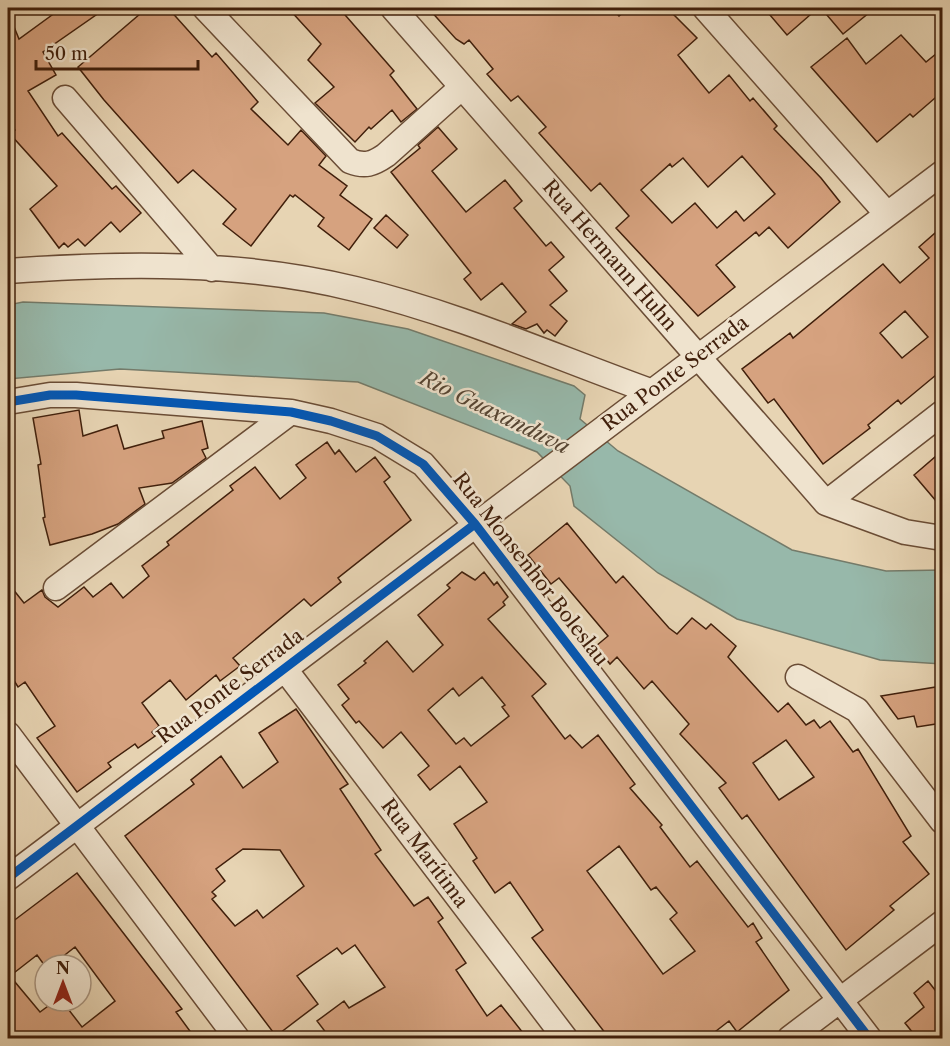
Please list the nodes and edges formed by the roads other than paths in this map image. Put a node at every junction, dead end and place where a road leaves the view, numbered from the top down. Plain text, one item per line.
1 (205, 8) edge
2 (393, 8) edge
3 (705, 8) edge
4 (462, 87) junction
5 (65, 98) dead end
6 (942, 173) edge
7 (887, 214) junction
8 (212, 269) junction
9 (8, 271) edge
10 (698, 356) junction
11 (651, 391) junction
12 (8, 402) edge
13 (291, 412) junction
14 (942, 413) edge
15 (826, 503) junction
16 (475, 524) junction
17 (942, 538) edge
18 (56, 588) dead end
19 (284, 668) junction
20 (798, 676) dead end
21 (8, 734) edge
22 (942, 820) edge
23 (76, 825) junction
24 (8, 878) edge
25 (942, 923) edge
26 (840, 1001) junction
27 (237, 1038) edge
28 (566, 1038) edge
29 (790, 1038) edge
30 (869, 1038) edge

1 - 4 street
2 - 4 street, Rua Hermann Huhn
3 - 7 street
4 - 10 street, Rua Hermann Huhn
5 - 8 street
6 - 7 street, Rua Ponte Serrada
7 - 10 street, Rua Ponte Serrada
8 - 9 street
8 - 11 street
10 - 11 street, Rua Ponte Serrada
10 - 15 street, Rua Hermann Huhn
11 - 16 street, Rua Ponte Serrada
12 - 13 street, Rua Monsenhor Boleslau
13 - 16 street, Rua Monsenhor Boleslau
13 - 18 street
14 - 15 street
15 - 17 street
16 - 19 street, Rua Ponte Serrada
16 - 26 street, Rua Monsenhor Boleslau
19 - 23 street, Rua Ponte Serrada
19 - 28 street, Rua Marítima
20 - 22 street
21 - 23 street
23 - 24 street, Rua Ponte Serrada
23 - 27 street
25 - 26 street
26 - 29 street
26 - 30 street, Rua Monsenhor Boleslau

